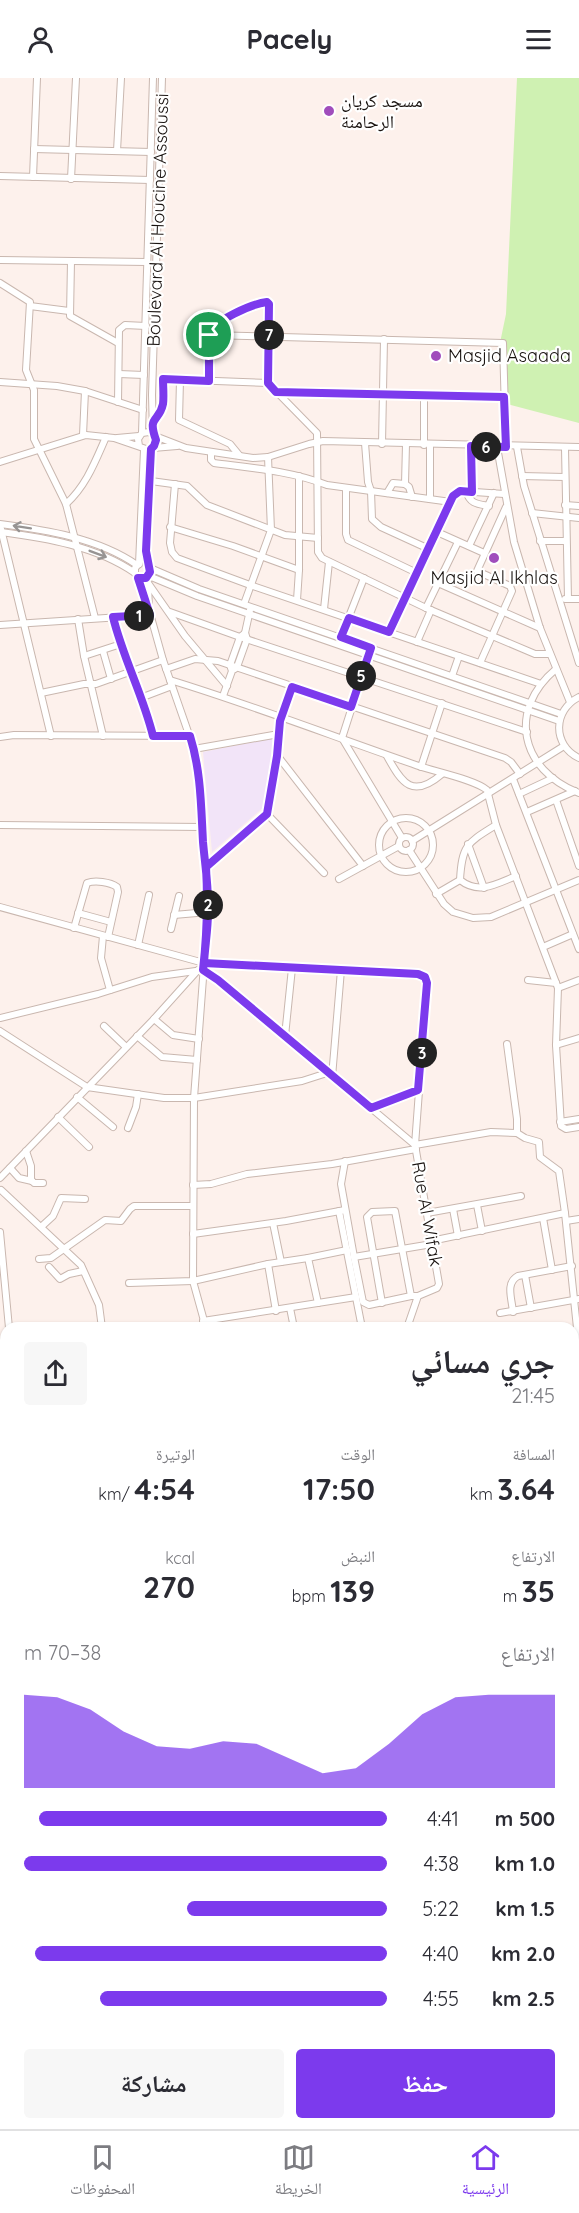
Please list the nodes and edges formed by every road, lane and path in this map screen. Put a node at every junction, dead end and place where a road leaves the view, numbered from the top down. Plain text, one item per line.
1 (37, 78) edge
2 (76, 78) edge
3 (121, 78) edge
4 (153, 78) edge
5 (162, 78) edge
6 (34, 149) junction
7 (73, 150) junction
8 (117, 152) junction
9 (151, 152) junction
10 (0, 176) edge
11 (33, 177) junction
12 (71, 179) junction
13 (150, 180) junction
14 (0, 260) edge
15 (71, 261) junction
16 (147, 262) junction
17 (0, 283) edge
18 (30, 306) junction
19 (69, 311) junction
20 (146, 326) junction
21 (209, 335) junction
22 (269, 336) junction
23 (384, 339) junction
24 (118, 343) junction
25 (119, 374) junction
26 (144, 375) junction
27 (180, 380) junction
28 (209, 381) junction
29 (0, 382) edge
30 (268, 383) junction
31 (33, 384) junction
32 (85, 391) junction
33 (276, 392) junction
34 (383, 393) junction
35 (424, 394) junction
36 (504, 397) junction
37 (118, 402) junction
38 (143, 410) junction
39 (152, 422) junction
40 (140, 434) junction
41 (83, 435) junction
42 (154, 435) junction
43 (110, 438) junction
44 (318, 442) junction
45 (365, 443) junction
46 (382, 444) junction
47 (406, 444) junction
48 (427, 445) junction
49 (178, 446) junction
50 (471, 446) junction
51 (497, 447) junction
52 (506, 447) junction
53 (517, 447) junction
54 (579, 447) edge
55 (147, 448) junction
56 (565, 448) junction
57 (38, 449) junction
58 (211, 453) junction
59 (238, 455) junction
60 (268, 457) junction
61 (0, 462) edge
62 (269, 470) junction
63 (299, 476) junction
64 (522, 476) junction
65 (565, 477) junction
66 (318, 480) junction
67 (151, 481) junction
68 (175, 484) junction
69 (405, 484) junction
70 (346, 488) junction
71 (371, 490) junction
72 (469, 492) junction
73 (387, 493) junction
74 (494, 494) junction
75 (504, 494) junction
76 (412, 497) junction
77 (430, 499) junction
78 (451, 502) junction
79 (66, 504) junction
80 (565, 505) junction
81 (489, 506) junction
82 (579, 506) edge
83 (507, 507) junction
84 (532, 513) junction
85 (566, 518) junction
86 (579, 518) edge
87 (170, 527) junction
88 (0, 528) edge
89 (271, 530) junction
90 (436, 532) junction
91 (299, 538) junction
92 (318, 538) junction
93 (75, 539) junction
94 (540, 541) junction
95 (566, 541) junction
96 (458, 542) junction
97 (469, 546) junction
98 (77, 547) junction
99 (429, 549) junction
100 (484, 553) junction
101 (262, 558) junction
102 (329, 562) junction
103 (138, 564) junction
104 (149, 567) junction
105 (299, 570) junction
106 (417, 573) junction
107 (137, 575) junction
108 (364, 578) junction
109 (148, 579) junction
110 (438, 583) junction
111 (250, 585) junction
112 (406, 598) junction
113 (557, 599) junction
114 (568, 599) junction
115 (579, 599) edge
116 (297, 600) junction
117 (163, 604) junction
118 (248, 608) junction
119 (324, 609) junction
120 (429, 609) junction
121 (150, 610) junction
122 (170, 612) junction
123 (502, 612) junction
124 (113, 617) junction
125 (95, 618) junction
126 (349, 618) junction
127 (78, 619) junction
128 (23, 623) junction
129 (0, 625) edge
130 (540, 628) junction
131 (389, 632) junction
132 (492, 635) junction
133 (244, 636) junction
134 (341, 637) junction
135 (417, 642) junction
136 (121, 644) junction
137 (103, 651) junction
138 (370, 651) junction
139 (550, 654) junction
140 (84, 656) junction
141 (459, 656) junction
142 (204, 658) junction
143 (163, 660) junction
144 (480, 663) junction
145 (579, 663) edge
146 (233, 668) junction
147 (166, 669) junction
148 (556, 669) junction
149 (131, 671) junction
150 (361, 676) junction
151 (452, 676) junction
152 (111, 679) junction
153 (171, 683) junction
154 (541, 684) junction
155 (90, 685) junction
156 (227, 686) junction
157 (292, 687) junction
158 (41, 693) junction
159 (223, 696) junction
160 (143, 697) junction
161 (579, 697) edge
162 (570, 702) junction
163 (442, 704) junction
164 (528, 706) junction
165 (351, 707) junction
166 (281, 717) junction
167 (560, 717) junction
168 (526, 732) junction
169 (279, 734) junction
170 (433, 734) junction
171 (0, 736) edge
172 (51, 736) junction
173 (103, 736) junction
174 (153, 736) junction
175 (190, 736) junction
176 (343, 740) junction
177 (564, 746) junction
178 (194, 749) junction
179 (387, 755) junction
180 (277, 756) junction
181 (579, 758) edge
182 (538, 763) junction
183 (422, 767) junction
184 (442, 774) junction
185 (520, 774) junction
186 (553, 778) junction
187 (513, 779) junction
188 (577, 792) edge
189 (488, 793) junction
190 (519, 794) junction
191 (556, 800) junction
192 (526, 812) junction
193 (267, 814) junction
194 (392, 821) junction
195 (0, 825) edge
196 (496, 825) junction
197 (202, 827) junction
198 (430, 830) junction
199 (402, 838) junction
200 (412, 841) junction
201 (468, 844) junction
202 (399, 846) junction
203 (409, 850) junction
204 (381, 855) junction
205 (363, 866) junction
206 (579, 866) edge
207 (206, 867) junction
208 (420, 868) junction
209 (324, 873) dead end
210 (516, 876) junction
211 (339, 879) dead end
212 (460, 880) junction
213 (579, 880) edge
214 (484, 888) junction
215 (556, 891) junction
216 (436, 894) junction
217 (149, 895) dead end
218 (179, 896) dead end
219 (526, 903) junction
220 (0, 907) edge
221 (208, 912) junction
222 (78, 913) junction
223 (174, 915) junction
224 (111, 922) junction
225 (74, 928) junction
226 (171, 929) dead end
227 (573, 934) junction
228 (106, 937) junction
229 (138, 945) junction
230 (543, 947) junction
231 (579, 949) edge
232 (201, 967) junction
233 (292, 968) junction
234 (341, 970) junction
235 (528, 980) dead end
236 (579, 980) edge
237 (557, 986) junction
238 (110, 990) junction
239 (0, 1018) edge
240 (154, 1019) junction
241 (104, 1026) dead end
242 (0, 1032) edge
243 (137, 1036) junction
244 (285, 1036) junction
245 (579, 1038) edge
246 (199, 1040) junction
247 (507, 1044) dead end
248 (556, 1046) junction
249 (126, 1047) junction
250 (197, 1060) junction
251 (330, 1075) junction
252 (87, 1087) junction
253 (418, 1090) junction
254 (138, 1094) junction
255 (77, 1097) junction
256 (194, 1098) junction
257 (371, 1108) junction
258 (58, 1117) junction
259 (579, 1119) edge
260 (560, 1122) junction
261 (113, 1127) dead end
262 (579, 1127) edge
263 (128, 1128) dead end
264 (516, 1132) junction
265 (89, 1147) dead end
266 (415, 1147) junction
267 (26, 1151) junction
268 (345, 1161) junction
269 (10, 1168) junction
270 (0, 1179) edge
271 (32, 1181) junction
272 (43, 1183) dead end
273 (193, 1185) junction
274 (0, 1190) edge
275 (521, 1196) dead end
276 (85, 1199) dead end
277 (477, 1205) junction
278 (193, 1206) junction
279 (453, 1209) junction
280 (342, 1211) junction
281 (565, 1213) junction
282 (427, 1214) junction
283 (543, 1218) junction
284 (579, 1219) edge
285 (566, 1221) junction
286 (273, 1223) junction
287 (41, 1227) junction
288 (482, 1231) junction
289 (0, 1232) edge
290 (193, 1234) junction
291 (458, 1236) junction
292 (431, 1243) junction
293 (63, 1248) junction
294 (347, 1250) junction
295 (402, 1250) junction
296 (373, 1254) junction
297 (354, 1257) junction
298 (308, 1258) junction
299 (39, 1259) dead end
300 (281, 1262) junction
301 (268, 1264) junction
302 (572, 1266) junction
303 (49, 1267) dead end
304 (552, 1270) junction
305 (83, 1271) junction
306 (525, 1275) junction
307 (193, 1281) junction
308 (129, 1283) dead end
309 (415, 1296) junction
310 (356, 1297) junction
311 (577, 1299) edge
312 (382, 1303) junction
313 (318, 1304) junction
314 (290, 1308) junction
315 (531, 1308) junction
316 (276, 1311) junction
317 (515, 1312) junction
318 (500, 1313) dead end
319 (8, 1322) edge
320 (101, 1322) edge
321 (204, 1322) edge
322 (216, 1322) edge
323 (293, 1322) edge
324 (361, 1322) edge
325 (408, 1322) edge
326 (516, 1322) edge
327 (575, 1322) edge

1 - 6 street
2 - 7 street
3 - 8 street
4 - 9 street, Boulevard Al Houcine Assoussi
5 - 39 street, Boulevard Al Houcine Assoussi
6 - 7 street
6 - 11 street
7 - 8 street
7 - 12 street
8 - 9 street
9 - 13 street, Boulevard Al Houcine Assoussi
10 - 11 street
11 - 12 street
12 - 13 street
13 - 16 street, Boulevard Al Houcine Assoussi
14 - 15 street
15 - 16 street
15 - 19 street
16 - 20 street, Boulevard Al Houcine Assoussi
17 - 18 street
18 - 19 street
18 - 31 street
19 - 24 street
20 - 24 street
20 - 26 street, Boulevard Al Houcine Assoussi
21 - 22 street
21 - 22 street
21 - 28 street
22 - 23 street
22 - 30 street
23 - 34 street
23 - 36 street
24 - 25 street
25 - 26 street
25 - 37 street
26 - 38 street, Boulevard Al Houcine Assoussi
27 - 28 street
27 - 39 street
27 - 59 street
28 - 30 street
29 - 31 street
30 - 33 street
31 - 32 street
31 - 57 street
32 - 37 street
32 - 41 street
33 - 34 street
33 - 44 street
34 - 35 street
34 - 46 street
35 - 36 street
35 - 48 street
36 - 52 street
37 - 38 street
38 - 40 street, Boulevard Al Houcine Assoussi
39 - 42 street, Boulevard Al Houcine Assoussi
40 - 42 street
40 - 43 street
40 - 55 street, Boulevard Al Houcine Assoussi
41 - 43 street
41 - 57 street
42 - 49 street
42 - 55 street, Boulevard Al Houcine Assoussi
43 - 55 street
43 - 79 street
44 - 45 street
44 - 60 street
44 - 66 street
45 - 46 street
45 - 71 street
46 - 47 street
47 - 48 street
47 - 69 street
48 - 50 street
48 - 77 street
49 - 55 street
49 - 58 street
50 - 51 street
50 - 72 street
51 - 52 street
51 - 75 street
52 - 53 street
53 - 56 street
53 - 64 street
54 - 56 street
55 - 67 street
55 - 103 street
56 - 65 street
57 - 61 street
57 - 79 street
58 - 59 street
58 - 62 street
59 - 60 street
60 - 62 street
62 - 63 street
62 - 89 street
63 - 66 street
63 - 91 street
64 - 65 street
64 - 84 street
65 - 80 street
66 - 70 street
66 - 92 street
67 - 68 street
67 - 104 street
68 - 87 street
68 - 89 street
69 - 73 street
69 - 76 street
70 - 71 street
70 - 106 street
71 - 73 street
71 - 99 street
72 - 74 street
72 - 78 street
72 - 81 street
73 - 76 street
74 - 75 street
74 - 81 street
75 - 83 street
76 - 77 street
77 - 78 street
78 - 90 street
79 - 93 street
80 - 82 street
80 - 85 street
81 - 97 street
83 - 100 street
83 - 130 street
84 - 85 street
84 - 94 street
85 - 86 street
85 - 95 street
87 - 101 street
87 - 111 street
93 -> 88 street
88 - 98 street
88 - 128 street
89 - 91 street
89 - 101 street
90 - 96 street
90 - 99 street
91 - 92 street
91 - 105 street
92 - 102 street
93 - 98 street
93 - 103 street
94 - 95 street
94 - 113 street
95 - 114 street
96 - 97 street
96 - 110 street
97 - 100 street
98 -> 107 street
98 - 125 street
99 - 106 street
100 - 123 street
101 - 105 street
101 - 111 street
102 - 108 street
102 - 119 street
103 - 104 street
103 - 107 street
104 - 109 street
104 - 118 street
105 - 116 street
106 - 112 street
107 - 109 street
107 - 121 street
108 - 112 street
108 - 126 street
109 - 117 street
109 - 118 street
109 - 121 street
110 - 120 street
110 - 123 street
111 - 116 street
111 - 118 street
112 - 120 street
112 - 131 street
113 - 114 street
113 - 145 street
114 - 115 street
116 - 119 street
117 - 121 street
117 - 122 street
118 - 133 street
118 - 134 street
118 - 138 street
119 - 126 street
120 - 132 street
120 - 135 street
121 - 124 street
121 - 143 street
122 - 133 street
122 - 142 street
123 - 130 street
123 - 132 street
124 - 125 street
124 - 136 street
125 - 127 street
126 - 131 street
126 - 134 street
127 - 128 street
127 - 140 street
128 - 129 street
128 - 158 street
130 - 139 street
131 - 135 street
132 - 139 street
132 - 144 street
133 - 146 street
133 - 150 street
134 - 138 street
135 - 141 street
136 - 137 street
136 - 149 street
137 - 140 street
137 - 152 street
138 - 150 street
138 - 151 street
138 - 164 street
139 - 148 street
140 - 155 street
141 - 144 street
141 - 151 street
142 - 146 street
142 - 147 street
142 - 156 street
143 - 147 street
143 - 149 street
144 - 154 street
146 - 156 street
146 - 157 street
147 - 153 street
148 - 154 street
148 - 162 street
149 - 152 street
149 - 160 street
150 - 163 street
150 - 165 street
151 - 164 street
152 - 155 street
153 - 159 street
153 - 160 street
153 - 175 street
154 - 164 street
155 - 158 street
155 - 173 street
156 - 159 street
157 - 165 street
157 - 166 street
158 - 172 street
159 - 166 street
160 - 174 street
161 - 162 street
162 - 167 street
163 - 168 street
163 - 170 street
164 - 167 street
164 - 168 street
165 - 170 street
165 - 176 street
166 - 169 street
166 - 176 street
167 - 177 street
168 - 182 street
169 - 178 street
169 - 180 street
170 - 183 street
170 - 185 street
171 - 172 street
172 - 173 street
173 - 174 street
174 - 175 street
175 - 178 street
176 - 179 street
176 - 194 street
177 - 181 street
177 - 182 street
178 - 197 street
179 - 183 street
179 - 184 street
180 - 193 street
180 - 205 street
182 - 185 street
182 - 186 street
183 - 184 street
184 - 189 street
185 - 187 street
186 - 188 street
186 - 190 street
187 - 189 street
187 - 190 street
188 - 191 street
189 - 196 street
189 - 198 street
190 - 192 street
191 - 192 street
191 - 206 street
192 - 215 street
193 - 207 street
193 - 209 street
194 - 198 street
194 - 199 street
194 - 204 street
195 - 197 street
196 - 201 street
196 - 210 street
197 - 207 street
198 - 200 street
198 - 208 street
199 - 200 street
199 - 202 street
200 - 203 street
201 - 212 street
201 - 214 street
202 - 203 street
202 - 204 street
203 - 208 street
204 - 205 street
204 - 208 street
205 - 211 street
207 - 221 street
208 - 216 street
210 - 214 street
210 - 219 street
212 - 214 street
212 - 216 street
213 - 215 street
215 - 219 street
215 - 227 street
216 - 219 street
217 - 229 street
218 - 223 street
219 - 230 street
220 - 225 street, Rue Al Wifak
221 - 223 street
221 - 232 street
222 - 224 street
222 - 224 street
222 - 225 street
223 - 226 street
224 - 228 street
225 - 228 street, Rue Al Wifak
227 - 230 street
227 - 231 street
228 - 229 street, Rue Al Wifak
228 - 238 street
229 - 232 street, Rue Al Wifak
230 - 237 street
232 - 233 street
232 - 238 street
232 - 240 street
232 - 244 street, Rue Al Wifak
232 - 246 street
233 - 234 street
233 - 244 street
234 - 251 street
234 - 253 street
235 - 237 street
236 - 237 street
237 - 248 street
238 - 239 street
240 - 243 street
240 - 246 street
241 - 249 street
242 - 252 street
243 - 249 street
243 - 250 street
244 - 251 street, Rue Al Wifak
245 - 248 street
246 - 250 street
247 - 264 street
248 - 260 street
249 - 252 street
250 - 256 street
251 - 256 street
251 - 257 street, Rue Al Wifak
252 - 254 street
252 - 255 street
253 - 257 street
253 - 266 street
254 - 256 street
254 - 263 street
255 - 258 street
255 - 261 street
256 - 273 street
257 - 266 street, Rue Al Wifak
258 - 265 street
258 - 267 street
259 - 260 street
260 - 262 street
264 - 266 street
264 - 281 street
266 - 268 street
266 - 282 street, Rue Al Wifak
267 - 269 street
267 - 271 street
268 - 273 street
268 - 280 street
269 - 270 street
269 - 271 street
270 - 274 street
271 - 272 street
273 - 278 street
274 - 287 street
275 - 277 street
276 - 287 street
277 - 279 street
277 - 288 street
278 - 290 street
278 - 293 street
279 - 282 street
279 - 291 street
280 - 286 street
280 - 294 street
280 - 297 street
281 - 283 street
281 - 285 street
282 - 292 street, Rue Al Wifak
283 - 288 street
283 - 304 street
284 - 285 street
285 - 302 street
286 - 290 street
286 - 300 street
287 - 293 street
288 - 291 street
289 - 319 street
290 - 307 street
291 - 292 street
292 - 295 street
292 - 309 street, Rue Al Wifak
293 - 299 street
293 - 305 street
294 - 298 street
294 - 310 street
295 - 296 street
295 - 296 street
295 - 309 street
296 - 297 street
296 - 312 street
297 - 312 street
298 - 300 street
298 - 313 street
300 - 301 street
301 - 307 street
301 - 316 street
302 - 304 street
302 - 311 street
303 - 305 street
304 - 306 street
305 - 320 street
306 - 315 street
306 - 317 street
307 - 308 street
307 - 321 street
309 - 312 street
309 - 325 street
310 - 313 street
310 - 324 street
311 - 315 street
311 - 327 street
313 - 314 street
314 - 316 street
314 - 323 street
315 - 317 street
316 - 322 street
317 - 318 street
317 - 326 street

